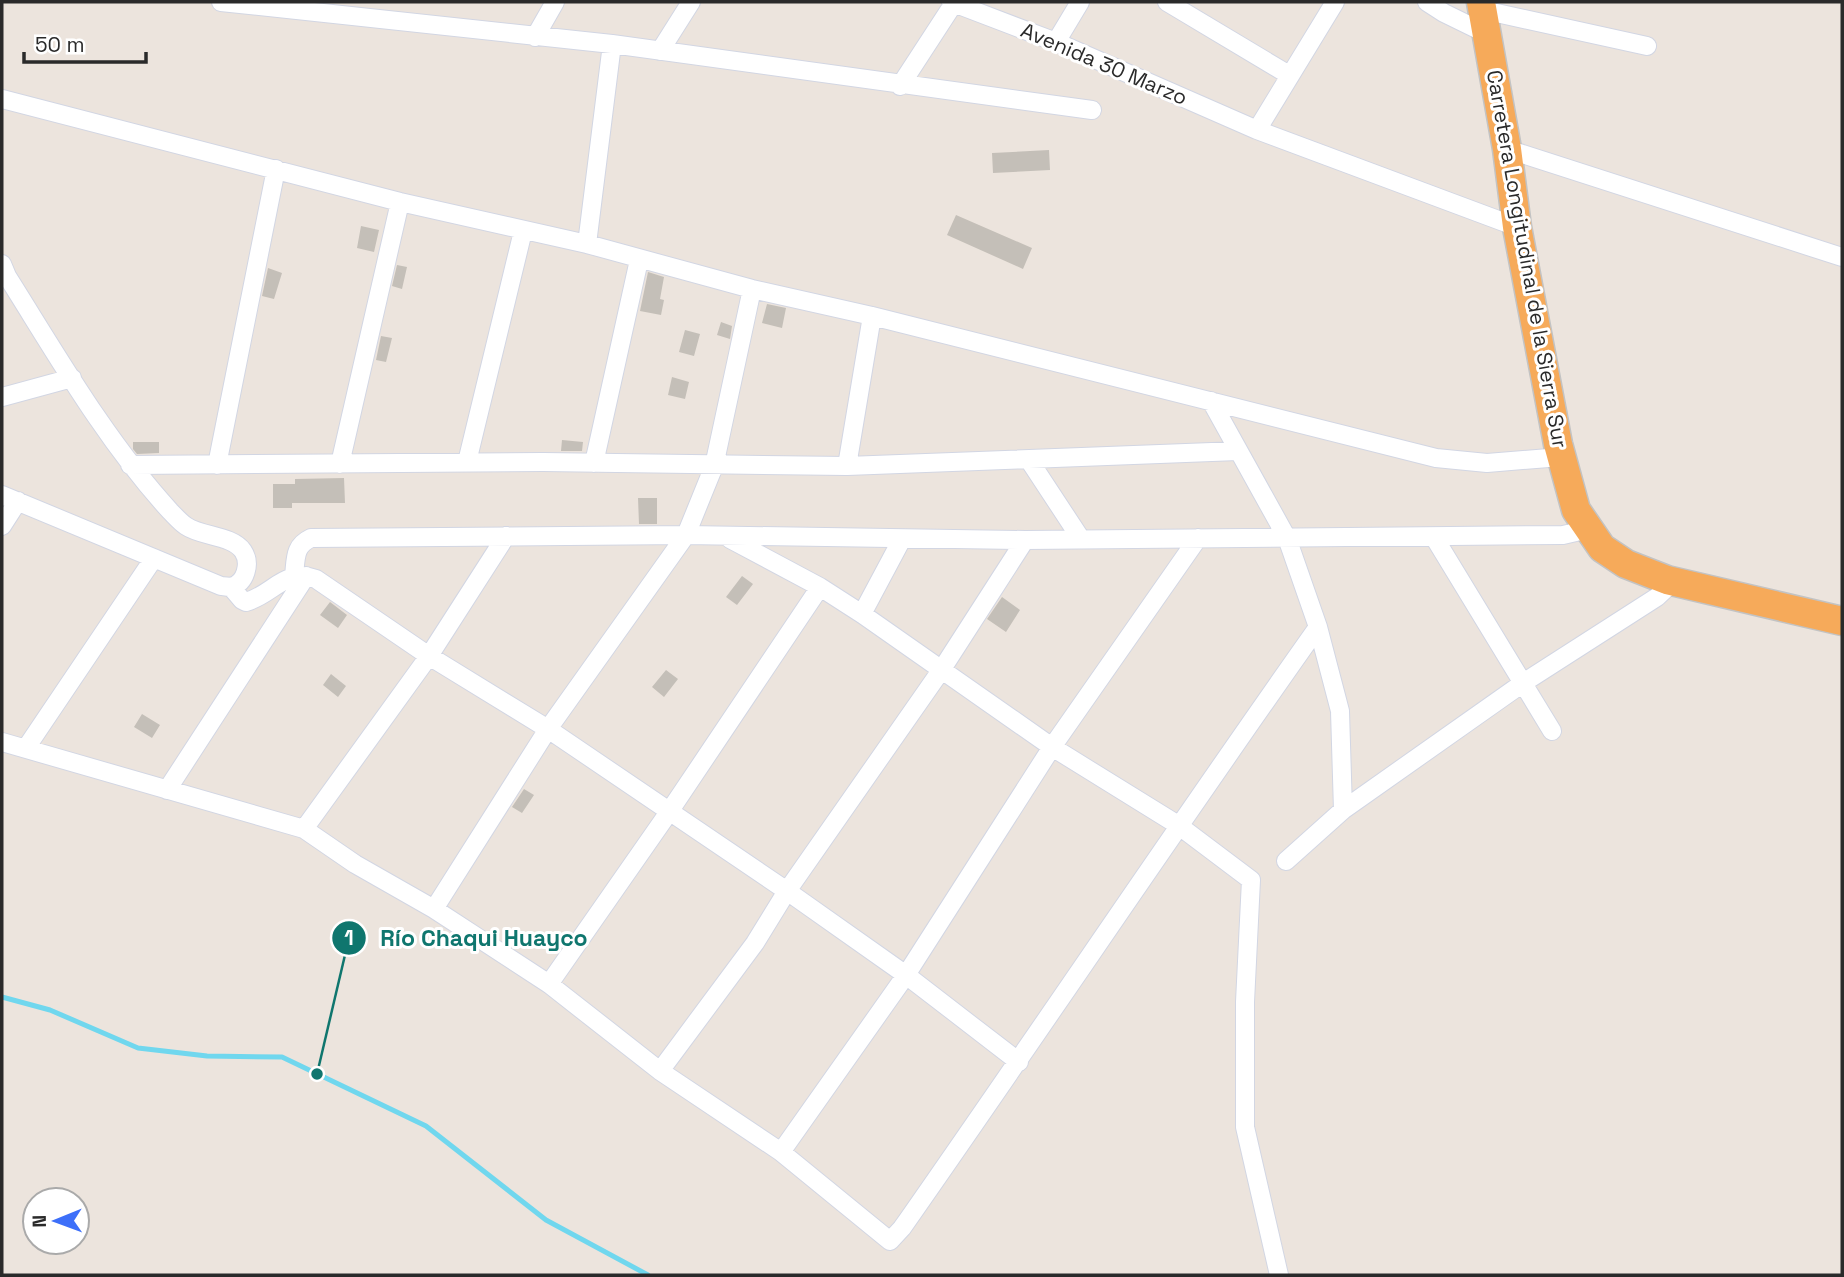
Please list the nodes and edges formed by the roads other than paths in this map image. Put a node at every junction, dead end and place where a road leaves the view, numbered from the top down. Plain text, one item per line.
1 (221, 2) edge
2 (555, 2) edge
3 (691, 2) edge
4 (952, 2) edge
5 (1080, 2) edge
6 (1167, 2) edge
7 (1335, 2) edge
8 (1427, 2) edge
9 (322, 7) edge
10 (1484, 15) edge
11 (535, 37) junction
12 (1056, 42) junction
13 (612, 44) junction
14 (1647, 46) dead end
15 (660, 51) junction
16 (1289, 75) junction
17 (900, 86) junction
18 (2, 99) edge
19 (1092, 110) dead end
20 (1257, 130) junction
21 (1507, 149) junction
22 (276, 169) junction
23 (400, 202) junction
24 (1517, 227) junction
25 (523, 231) junction
26 (587, 244) junction
27 (1842, 257) edge
28 (639, 260) junction
29 (3, 273) edge
30 (752, 289) junction
31 (872, 316) junction
32 (72, 378) junction
33 (2, 397) edge
34 (1211, 401) junction
35 (1238, 451) junction
36 (1561, 457) junction
37 (1029, 460) junction
38 (467, 462) junction
39 (594, 463) junction
40 (340, 464) junction
41 (130, 465) junction
42 (217, 465) junction
43 (715, 466) junction
44 (847, 466) junction
45 (10, 498) edge
46 (2, 526) edge
47 (1589, 529) junction
48 (685, 535) junction
49 (506, 536) junction
50 (727, 537) junction
51 (1434, 537) junction
52 (1198, 538) junction
53 (1287, 538) junction
54 (902, 539) junction
55 (1081, 539) junction
56 (1026, 540) junction
57 (154, 558) junction
58 (300, 576) junction
59 (1674, 581) junction
60 (236, 584) junction
61 (820, 587) junction
62 (862, 614) junction
63 (1842, 621) edge
64 (1318, 627) junction
65 (429, 656) junction
66 (942, 669) junction
67 (1523, 683) junction
68 (548, 729) junction
69 (1552, 731) dead end
70 (2, 741) edge
71 (1052, 747) junction
72 (26, 748) junction
73 (167, 790) junction
74 (1343, 810) junction
75 (669, 812) junction
76 (1178, 825) junction
77 (304, 829) junction
78 (1286, 862) dead end
79 (787, 891) junction
80 (435, 909) junction
81 (906, 975) junction
82 (549, 984) junction
83 (1019, 1062) junction
84 (660, 1071) junction
85 (781, 1152) junction
86 (1279, 1275) edge

1 - 9 street
2 - 11 street
3 - 15 street
4 - 12 street, Avenida 30 Marzo
4 - 17 street
5 - 12 street
6 - 16 street
7 - 16 street
8 - 10 street
9 - 11 street
10 - 14 street
10 - 21 highway, Carretera Longitudinal de la Sierra Sur
11 - 13 street
12 - 20 street, Avenida 30 Marzo
13 - 15 street
13 - 26 street
15 - 17 street
16 - 20 street
17 - 19 street
18 - 22 street
20 - 24 street, Avenida 30 Marzo
21 - 24 highway, Carretera Longitudinal de la Sierra Sur
21 - 27 street
22 - 23 street
22 - 42 street
23 - 25 street
23 - 40 street
24 - 36 highway, Carretera Longitudinal de la Sierra Sur
25 - 26 street
25 - 38 street
26 - 28 street
28 - 30 street
28 - 39 street
29 - 32 street
30 - 31 street
30 - 43 street
31 - 34 street
31 - 44 street
32 - 33 street
32 - 41 street
34 - 35 street
34 - 36 street
35 - 37 street
35 - 53 street
36 - 47 highway, Carretera Longitudinal de la Sierra Sur
37 - 44 street
37 - 55 street
38 - 39 street
38 - 40 street
39 - 43 street
40 - 42 street
41 - 42 street
41 - 60 street
43 - 44 street
43 - 48 street
45 - 46 street
45 - 57 street
47 - 51 street
47 - 59 highway, Carretera Longitudinal de la Sierra Sur
48 - 49 street
48 - 50 street
48 - 68 street
49 - 58 street
49 - 65 street
50 - 54 street
50 - 61 street
51 - 53 street
51 - 67 street
52 - 53 street
52 - 55 street
52 - 71 street
53 - 64 street
54 - 56 street
54 - 62 street
55 - 56 street
56 - 66 street
57 - 60 street
57 - 72 street
58 - 60 street
58 - 65 street
58 - 73 street
59 - 63 highway, Carretera Longitudinal de la Sierra Sur
59 - 67 street
61 - 62 street
61 - 75 street
62 - 66 street
64 - 74 street
64 - 76 street
65 - 68 street
65 - 77 street
66 - 71 street
66 - 79 street
67 - 69 street
67 - 74 street
68 - 75 street
68 - 80 street
70 - 72 street
71 - 76 street
71 - 81 street
72 - 73 street
73 - 77 street
74 - 78 street
75 - 79 street
75 - 82 street
76 - 83 street
76 - 86 street
77 - 80 street
79 - 81 street
79 - 84 street
80 - 82 street
81 - 83 street
81 - 85 street
82 - 84 street
83 - 85 street
84 - 85 street

